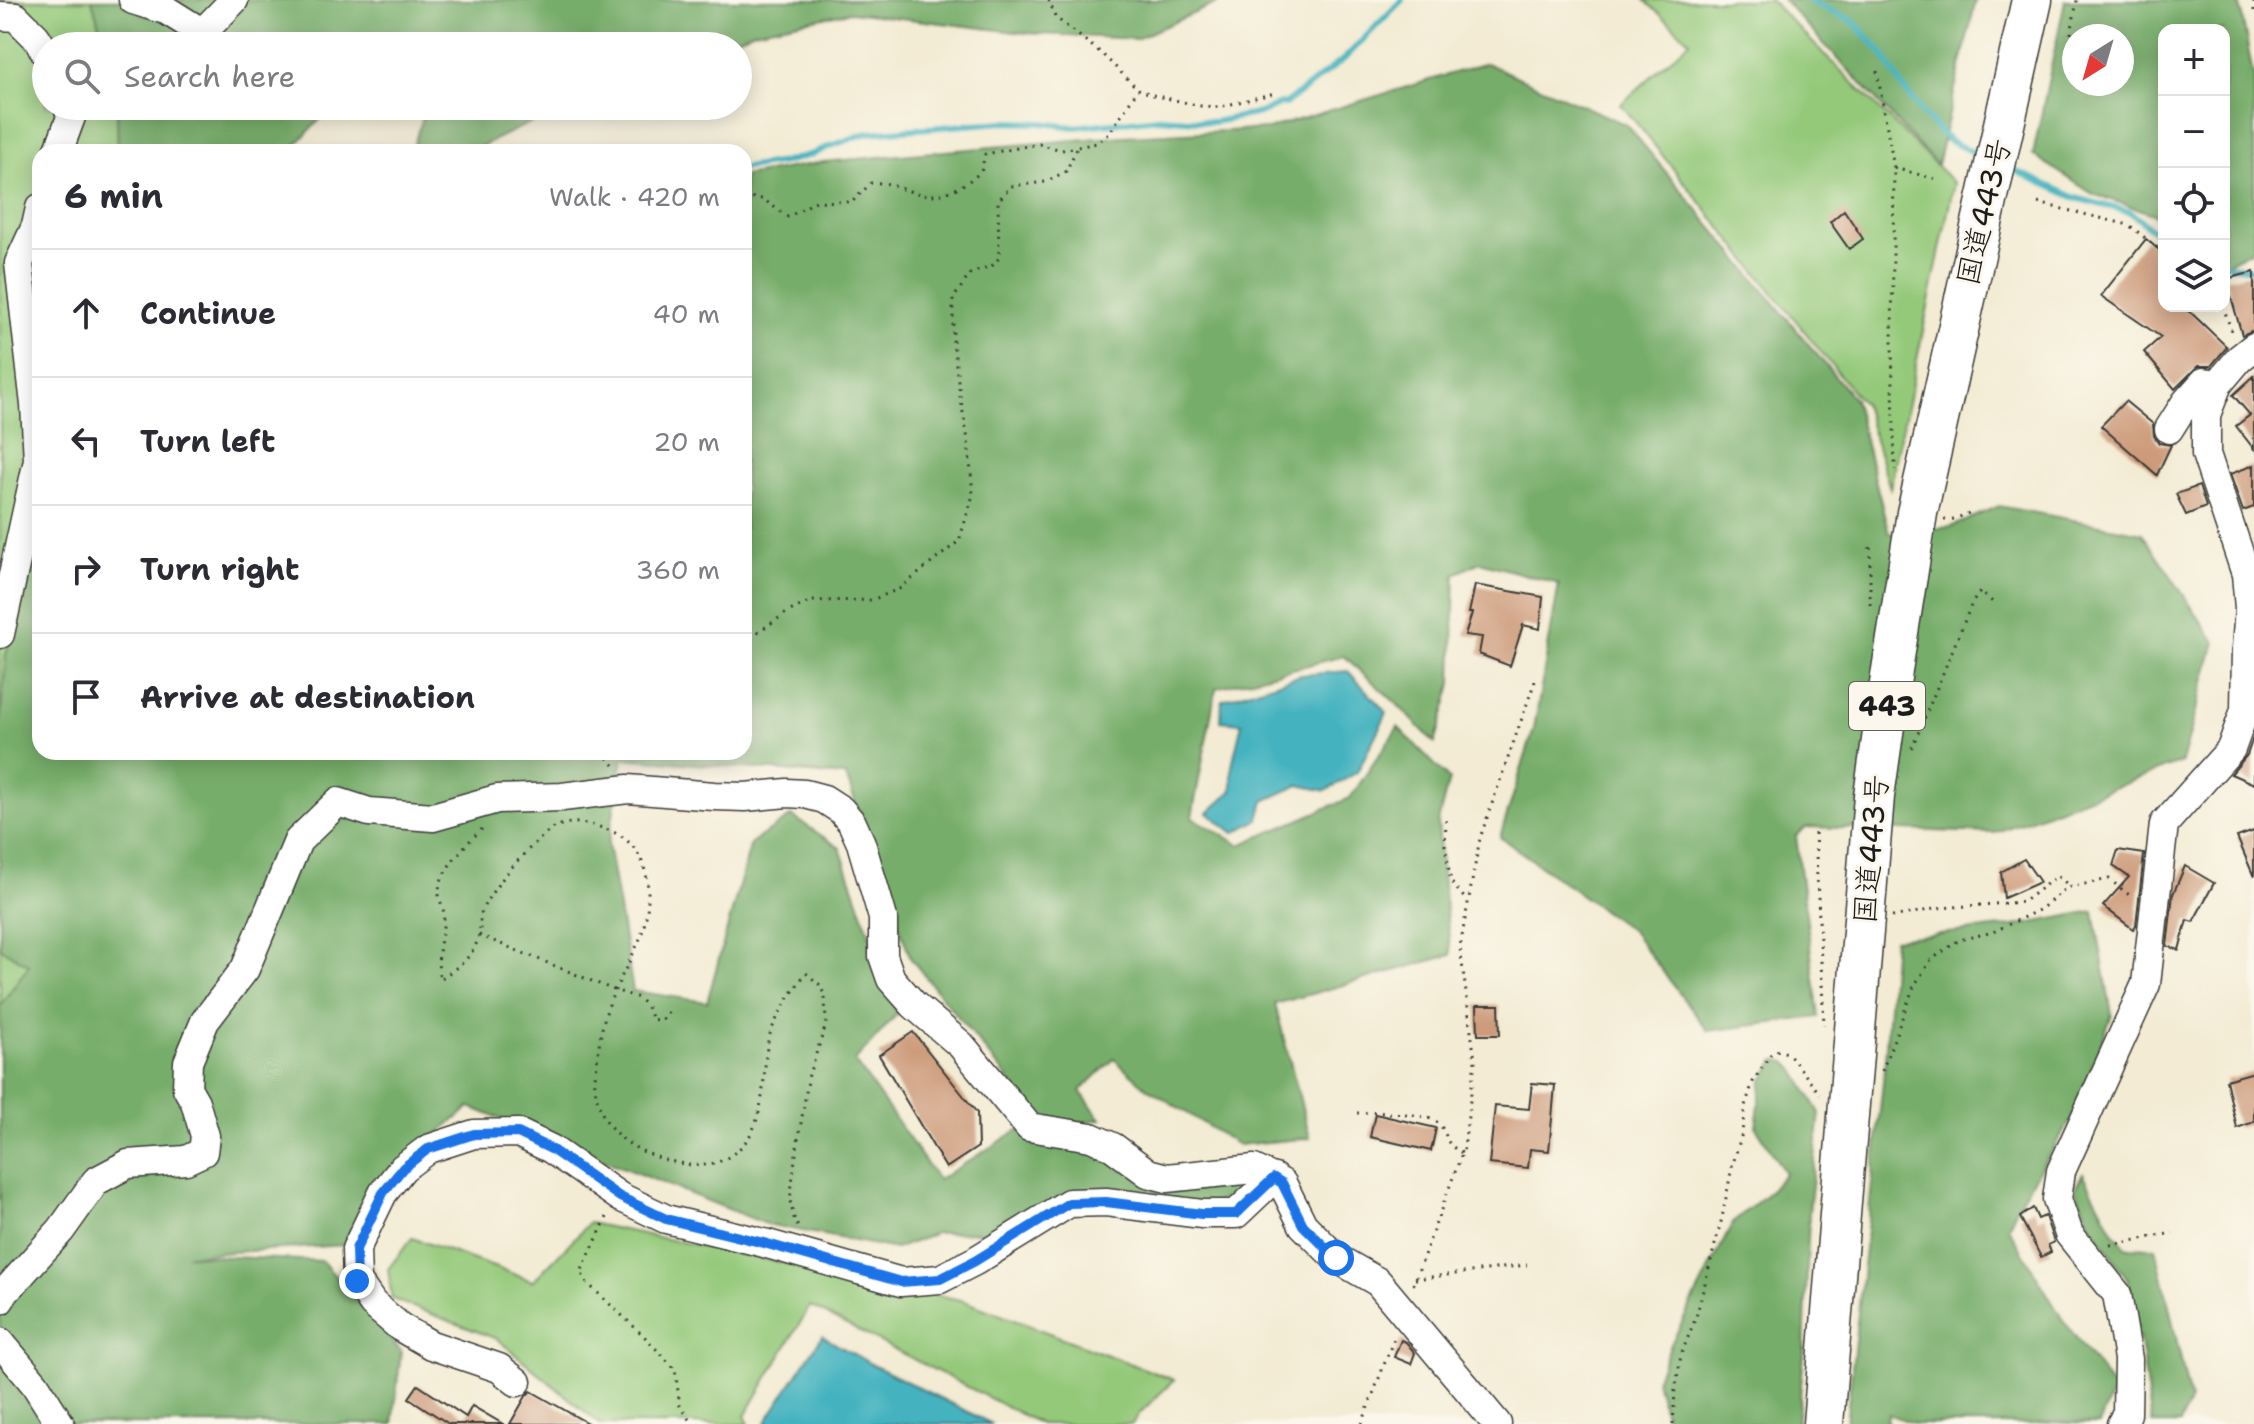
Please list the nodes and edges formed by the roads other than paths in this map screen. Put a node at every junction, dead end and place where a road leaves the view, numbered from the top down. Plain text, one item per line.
1 (133, 0) edge
2 (234, 0) edge
3 (2032, 0) edge
4 (14, 11) edge
5 (32, 32) edge
6 (70, 120) edge
7 (61, 144) edge
8 (32, 235) edge
9 (2247, 352) edge
10 (32, 378) edge
11 (2218, 384) junction
12 (2169, 429) dead end
13 (32, 487) edge
14 (0, 634) edge
15 (1274, 1178) junction
16 (0, 1300) edge
17 (0, 1342) edge
18 (517, 1382) dead end
19 (60, 1424) edge
20 (1497, 1424) edge
21 (1823, 1424) edge
22 (2121, 1424) edge

1 - 2 street
3 - 21 highway, 国道443号 / 443
4 - 5 street
6 - 7 street
8 - 10 street
9 - 11 street
11 - 12 street
11 - 22 street
13 - 14 street
15 - 16 street
15 - 18 street
15 - 20 street
17 - 19 street

